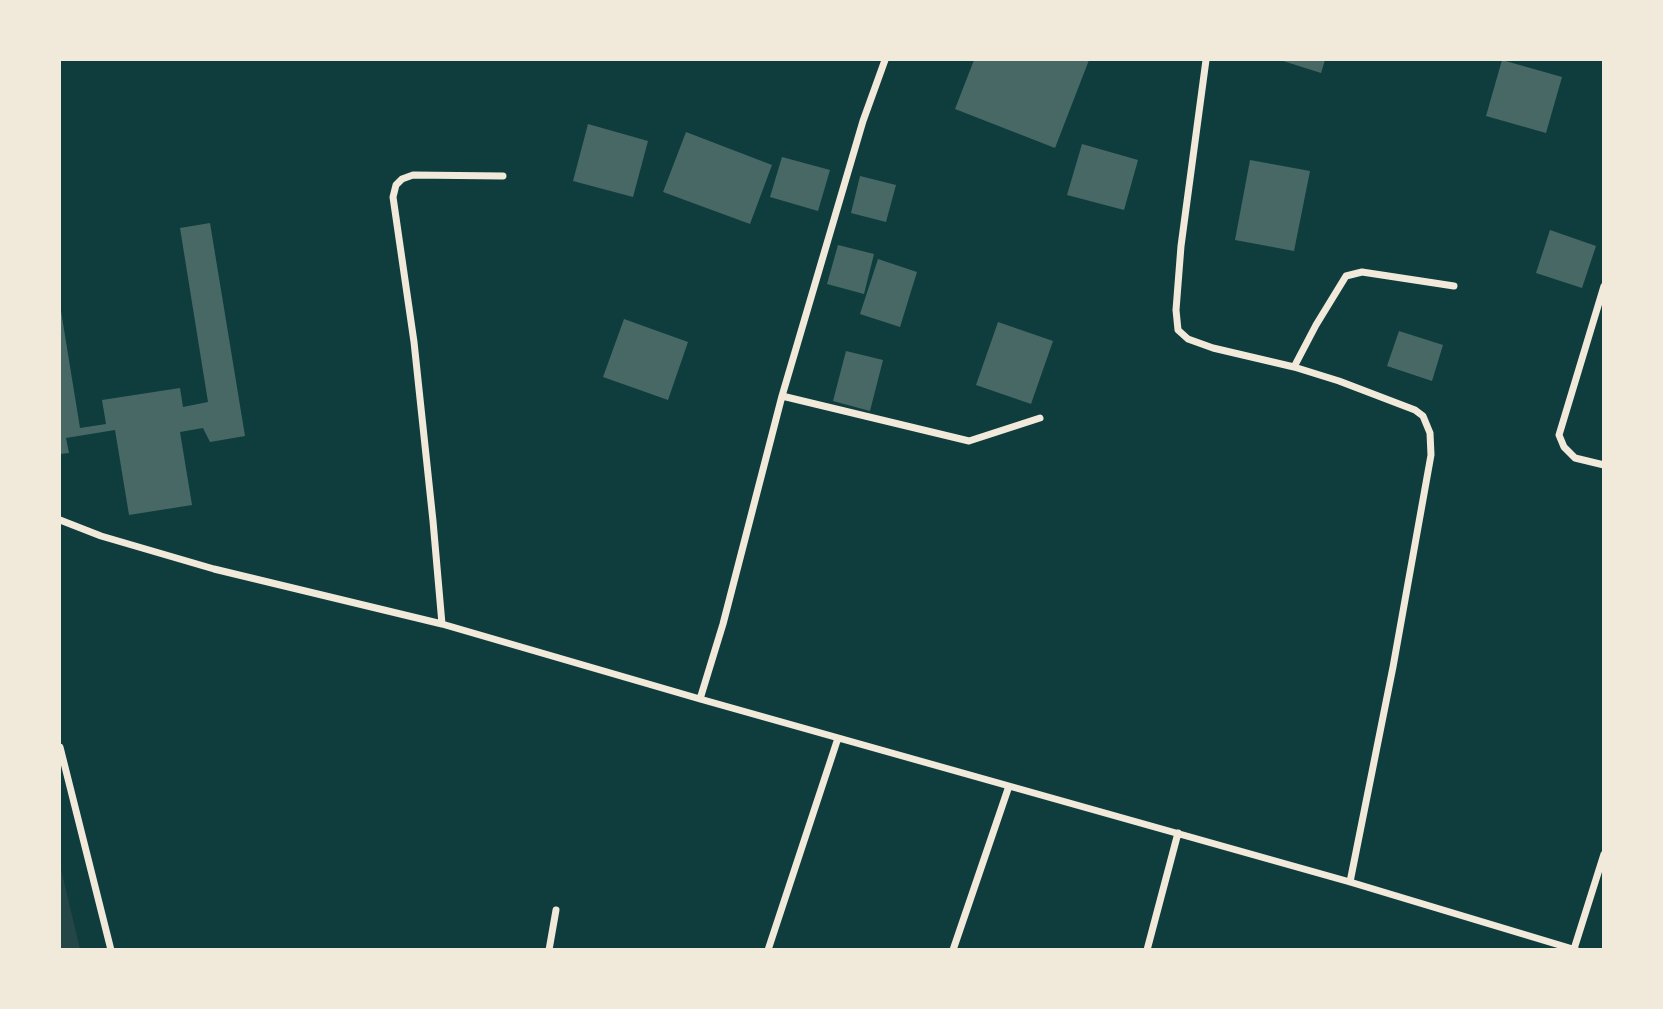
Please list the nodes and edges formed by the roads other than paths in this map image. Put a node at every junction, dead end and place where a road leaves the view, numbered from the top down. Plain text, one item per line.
1 (885, 60) edge
2 (1206, 60) edge
3 (503, 176) dead end
4 (1454, 286) dead end
5 (1604, 286) edge
6 (1294, 367) junction
7 (782, 396) junction
8 (1040, 418) dead end
9 (1604, 464) edge
10 (60, 520) edge
11 (442, 624) junction
12 (699, 699) junction
13 (838, 738) junction
14 (60, 747) edge
15 (1009, 786) junction
16 (1178, 833) junction
17 (1604, 854) edge
18 (1350, 882) junction
19 (556, 910) dead end
20 (1575, 949) edge
21 (111, 950) edge
22 (549, 950) edge
23 (768, 950) edge
24 (953, 950) edge
25 (1147, 950) edge

1 - 7 street
2 - 6 street
3 - 11 street
4 - 6 street
5 - 9 street
6 - 18 street
7 - 8 street
7 - 12 street
10 - 11 street
11 - 12 street
12 - 13 street
13 - 15 street
13 - 23 street
14 - 21 street
15 - 16 street
15 - 24 street
16 - 18 street
16 - 25 street
17 - 20 street
18 - 20 street
19 - 22 street

